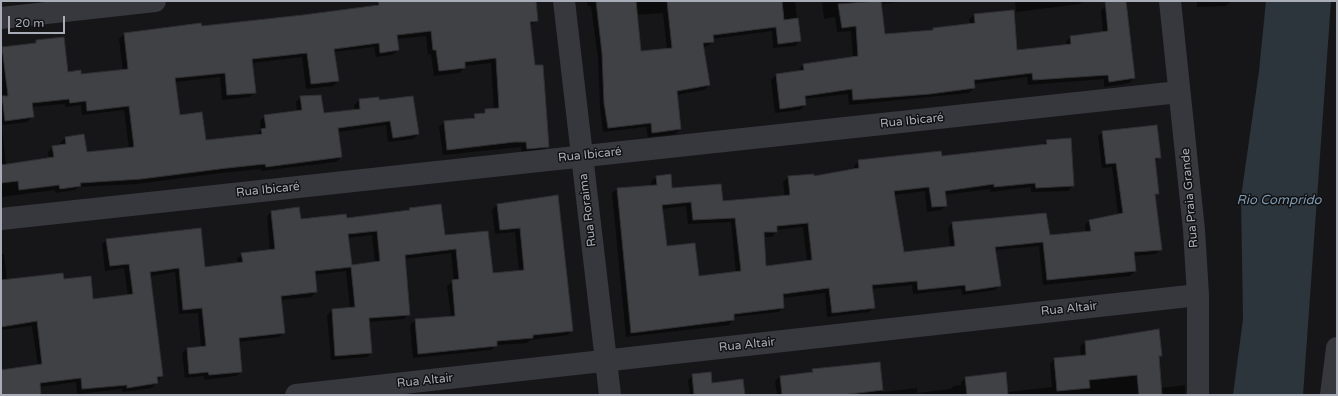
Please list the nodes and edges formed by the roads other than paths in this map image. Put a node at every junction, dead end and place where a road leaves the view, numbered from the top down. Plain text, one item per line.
1 (155, 1) edge
2 (564, 1) edge
3 (1170, 1) edge
4 (1, 18) edge
5 (1179, 92) junction
6 (582, 156) junction
7 (1, 219) edge
8 (1198, 295) junction
9 (1337, 348) edge
10 (606, 361) junction
11 (296, 395) edge
12 (610, 395) edge
13 (1198, 395) edge
14 (1331, 395) edge

1 - 4 street
2 - 6 street, Rua Roraima
3 - 5 street, Rua Praia Grande
5 - 6 street, Rua Ibicaré
5 - 8 street, Rua Praia Grande
6 - 7 street, Rua Ibicaré
6 - 10 street, Rua Roraima
8 - 10 street, Rua Altair
8 - 13 street, Rua Praia Grande
9 - 14 street
10 - 11 street, Rua Altair
10 - 12 street, Rua Roraima

